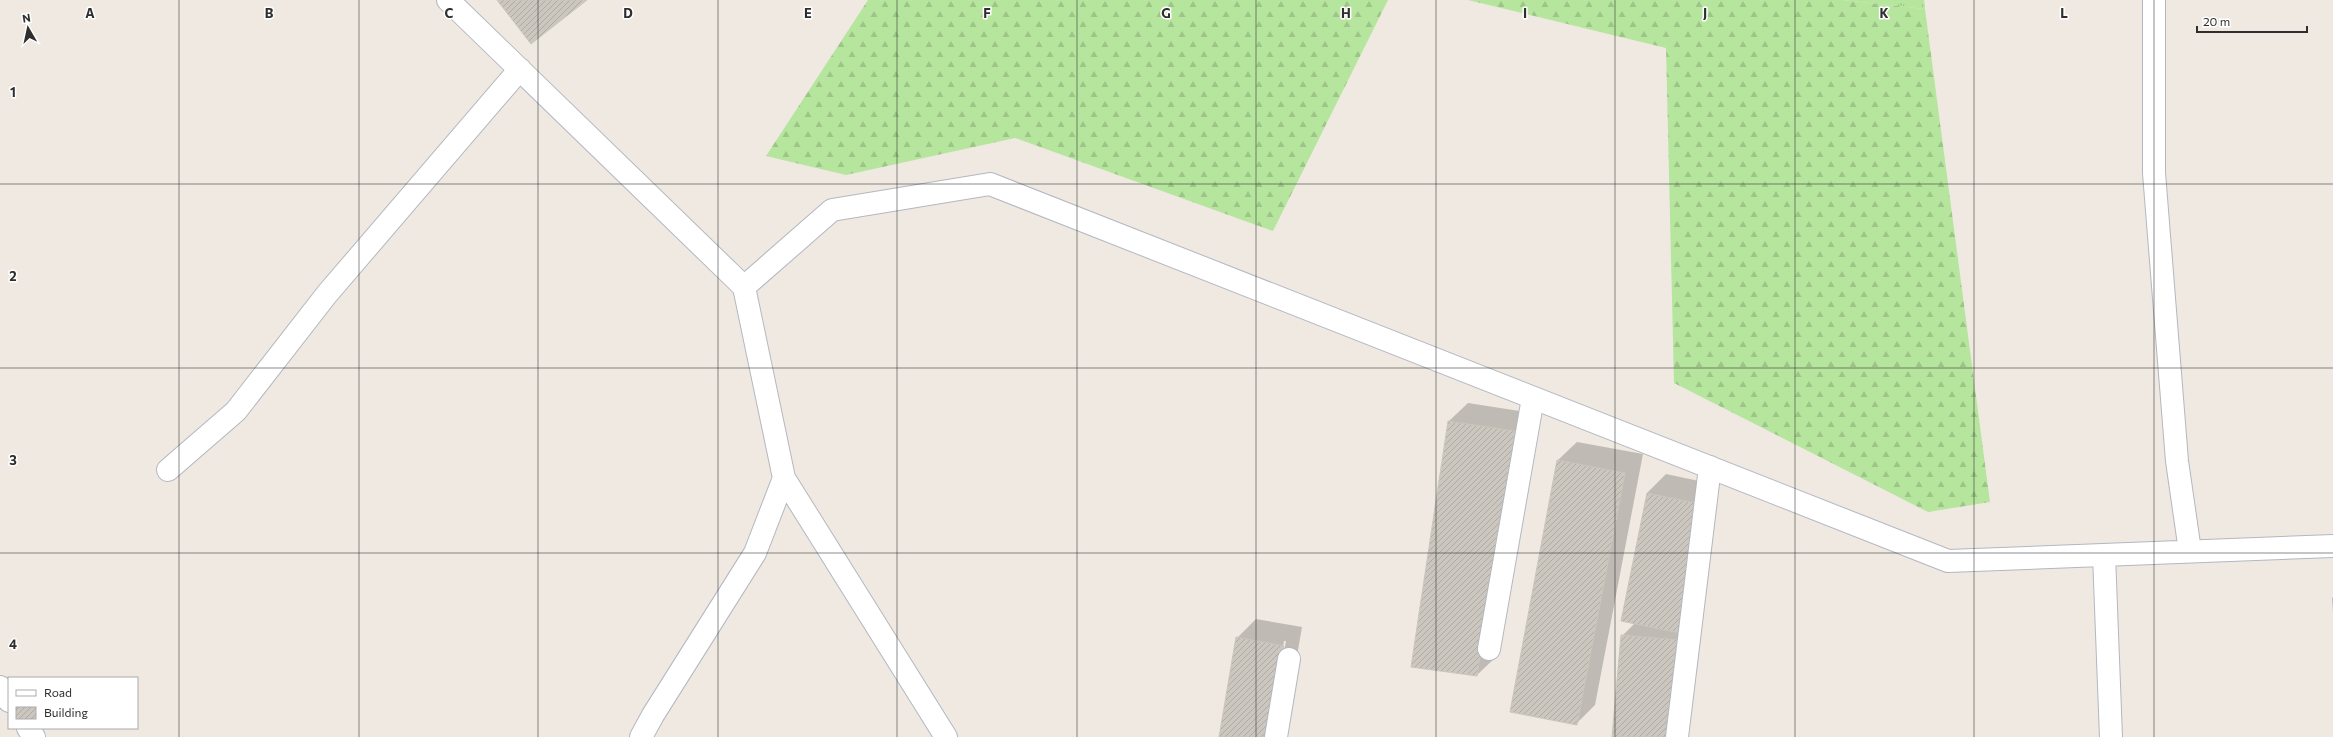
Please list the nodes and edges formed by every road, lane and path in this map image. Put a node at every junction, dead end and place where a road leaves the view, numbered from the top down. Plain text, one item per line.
1 (448, 0) edge
2 (2154, 0) edge
3 (520, 69) junction
4 (744, 287) junction
5 (1533, 398) junction
6 (1710, 467) junction
7 (168, 470) dead end
8 (784, 478) junction
9 (2333, 546) edge
10 (2190, 551) junction
11 (2104, 554) junction
12 (1489, 649) dead end
13 (1289, 659) dead end
14 (0, 688) edge
15 (8, 700) edge
16 (641, 737) edge
17 (946, 737) edge
18 (1276, 737) edge
19 (1677, 737) edge
20 (2111, 737) edge

1 - 3 street
2 - 10 street
3 - 4 street
3 - 7 street
4 - 5 street
4 - 8 street
5 - 6 street
5 - 12 street
6 - 11 street
6 - 19 street
8 - 16 street
8 - 17 street
9 - 10 street
10 - 11 street
11 - 20 street
13 - 18 street
14 - 15 street

